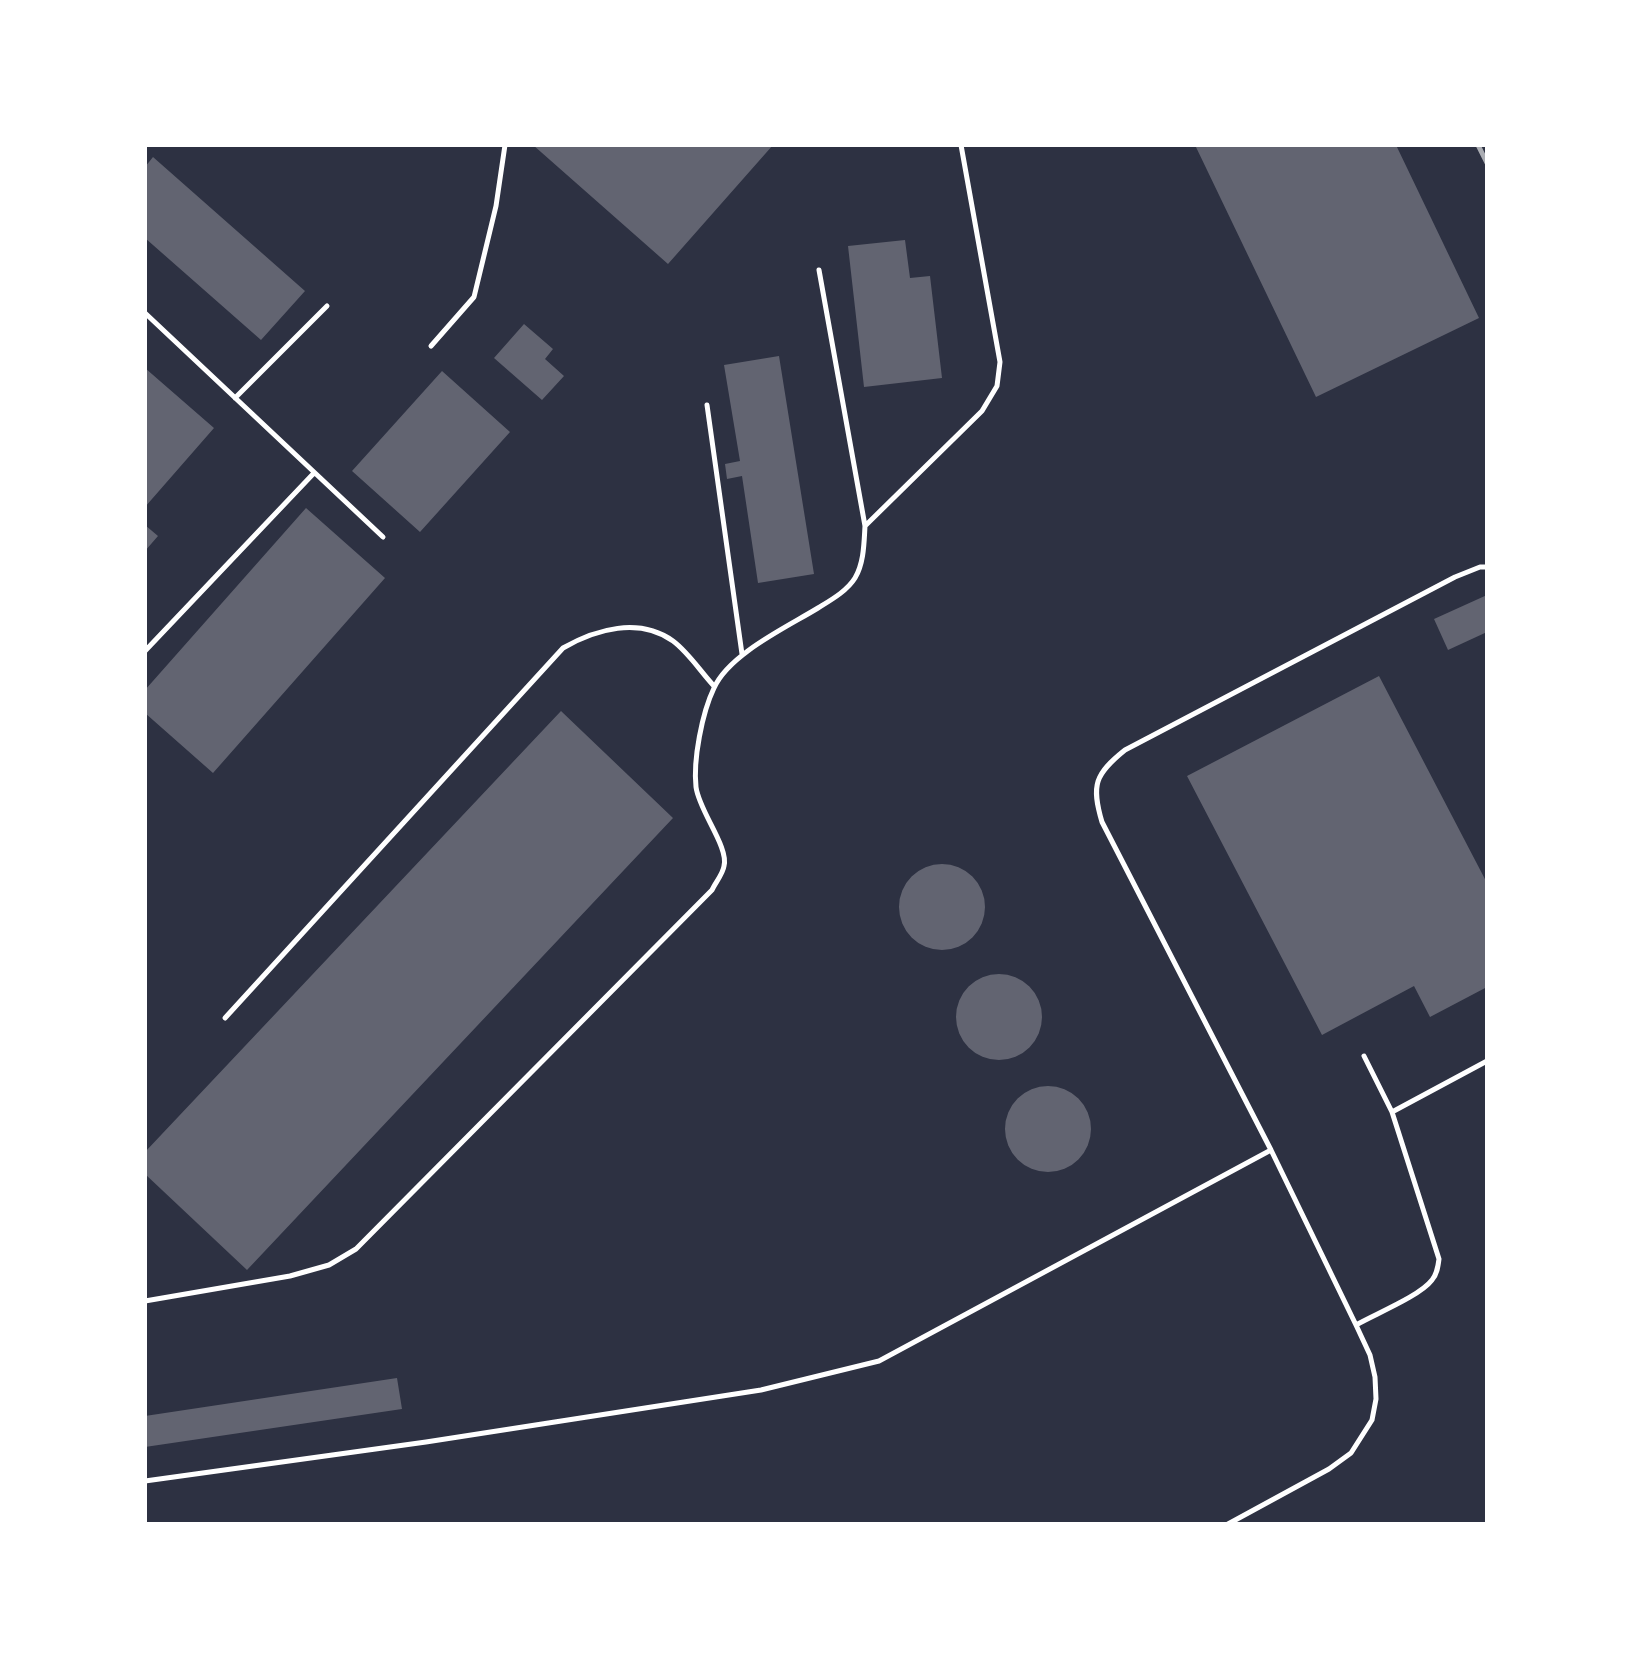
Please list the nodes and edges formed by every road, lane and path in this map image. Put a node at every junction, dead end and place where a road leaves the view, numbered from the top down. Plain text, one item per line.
1 (505, 145) edge
2 (961, 145) edge
3 (819, 270) dead end
4 (327, 306) dead end
5 (145, 313) edge
6 (431, 346) dead end
7 (235, 398) junction
8 (706, 405) dead end
9 (314, 473) junction
10 (865, 526) junction
11 (383, 537) dead end
12 (1487, 567) edge
13 (145, 651) edge
14 (742, 654) junction
15 (714, 686) junction
16 (225, 1018) dead end
17 (1364, 1056) dead end
18 (1487, 1061) edge
19 (1392, 1112) junction
20 (1271, 1150) junction
21 (145, 1301) edge
22 (1356, 1325) junction
23 (145, 1481) edge
24 (1228, 1524) edge

1 - 6 lane
2 - 10 lane
3 - 10 lane
4 - 7 lane
5 - 7 lane
7 - 9 lane
8 - 14 lane
9 - 11 lane
9 - 13 lane
10 - 14 lane
12 - 20 lane
14 - 15 lane
15 - 16 lane
15 - 21 lane
17 - 19 lane
18 - 19 lane
19 - 22 lane
20 - 22 lane
20 - 23 lane
22 - 24 lane

